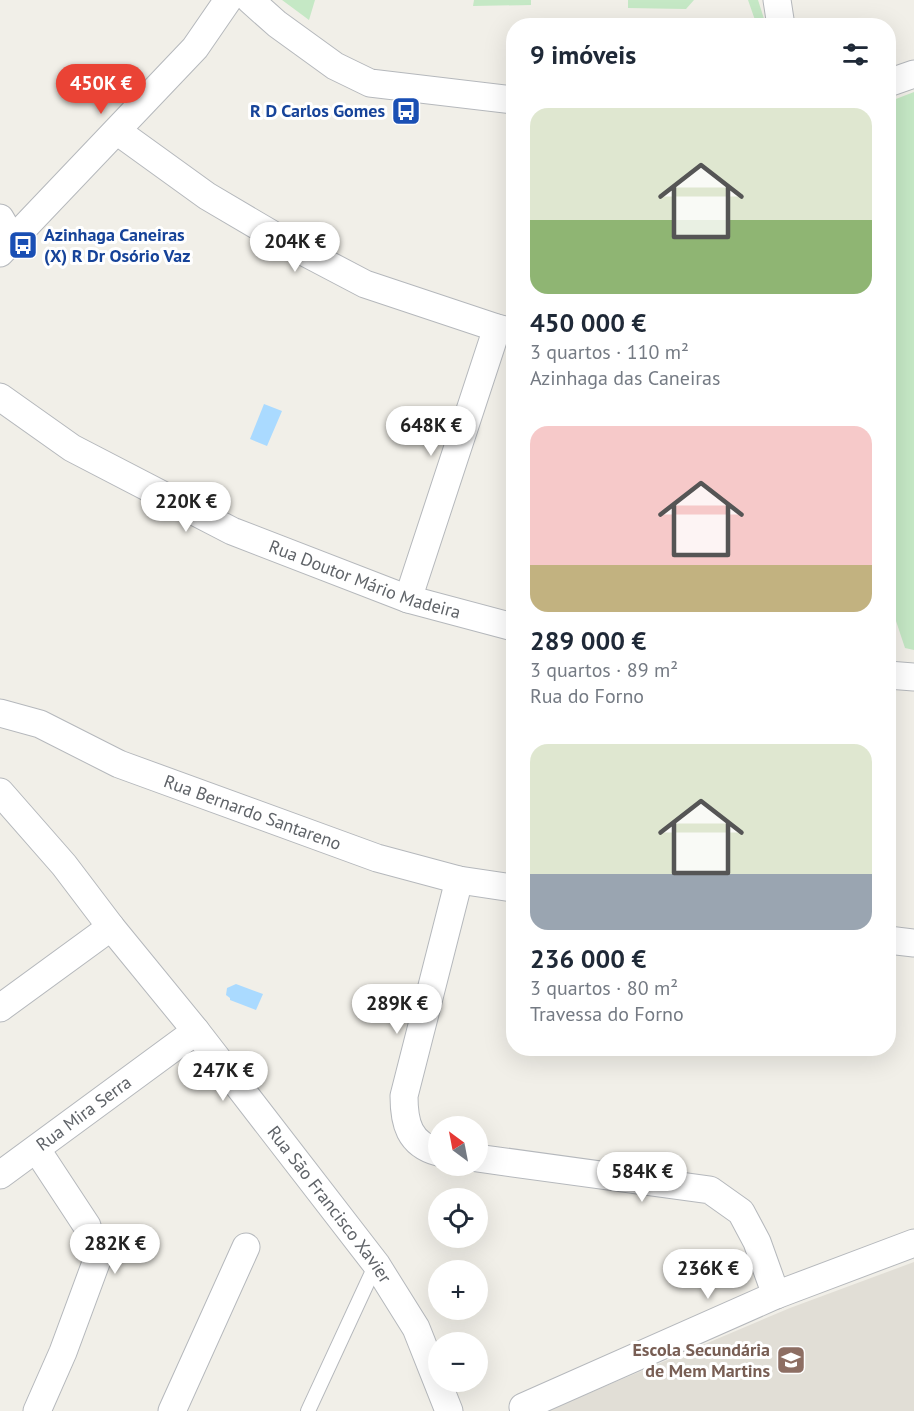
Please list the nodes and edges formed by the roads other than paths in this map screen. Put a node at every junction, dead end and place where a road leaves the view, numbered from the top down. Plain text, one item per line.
1 (228, 0) edge
2 (250, 0) edge
3 (777, 0) edge
4 (780, 18) edge
5 (914, 74) edge
6 (896, 80) edge
7 (506, 99) edge
8 (117, 131) junction
9 (4, 237) edge
10 (505, 330) edge
11 (0, 397) edge
12 (408, 599) junction
13 (506, 625) edge
14 (896, 676) edge
15 (914, 677) edge
16 (0, 713) edge
17 (0, 792) edge
18 (459, 880) junction
19 (506, 887) edge
20 (111, 927) junction
21 (896, 941) edge
22 (914, 944) edge
23 (0, 1008) edge
24 (196, 1031) junction
25 (428, 1149) edge
26 (37, 1150) junction
27 (488, 1160) edge
28 (0, 1175) edge
29 (914, 1243) edge
30 (246, 1247) dead end
31 (376, 1264) junction
32 (777, 1294) junction
33 (523, 1407) dead end
34 (37, 1411) edge
35 (172, 1411) edge
36 (308, 1411) edge
37 (449, 1411) edge

1 - 8 street
2 - 7 street
3 - 4 street
5 - 6 street
8 - 9 street
8 - 10 street
10 - 12 street
11 - 12 street, Rua Doutor Mário Madeira
12 - 13 street, Rua Doutor Mário Madeira
14 - 15 street
16 - 18 street, Rua Bernardo Santareno
17 - 20 street, Rua São Francisco Xavier
18 - 19 street, Rua Bernardo Santareno
18 - 25 street
20 - 23 street
20 - 24 street, Rua São Francisco Xavier
21 - 22 street
24 - 26 street, Rua Mira Serra
24 - 31 street, Rua São Francisco Xavier
26 - 28 street, Rua Mira Serra
26 - 34 street
27 - 32 street
29 - 32 street
30 - 35 street
31 - 36 lane
31 - 37 street, Rua São Francisco Xavier
32 - 33 street

